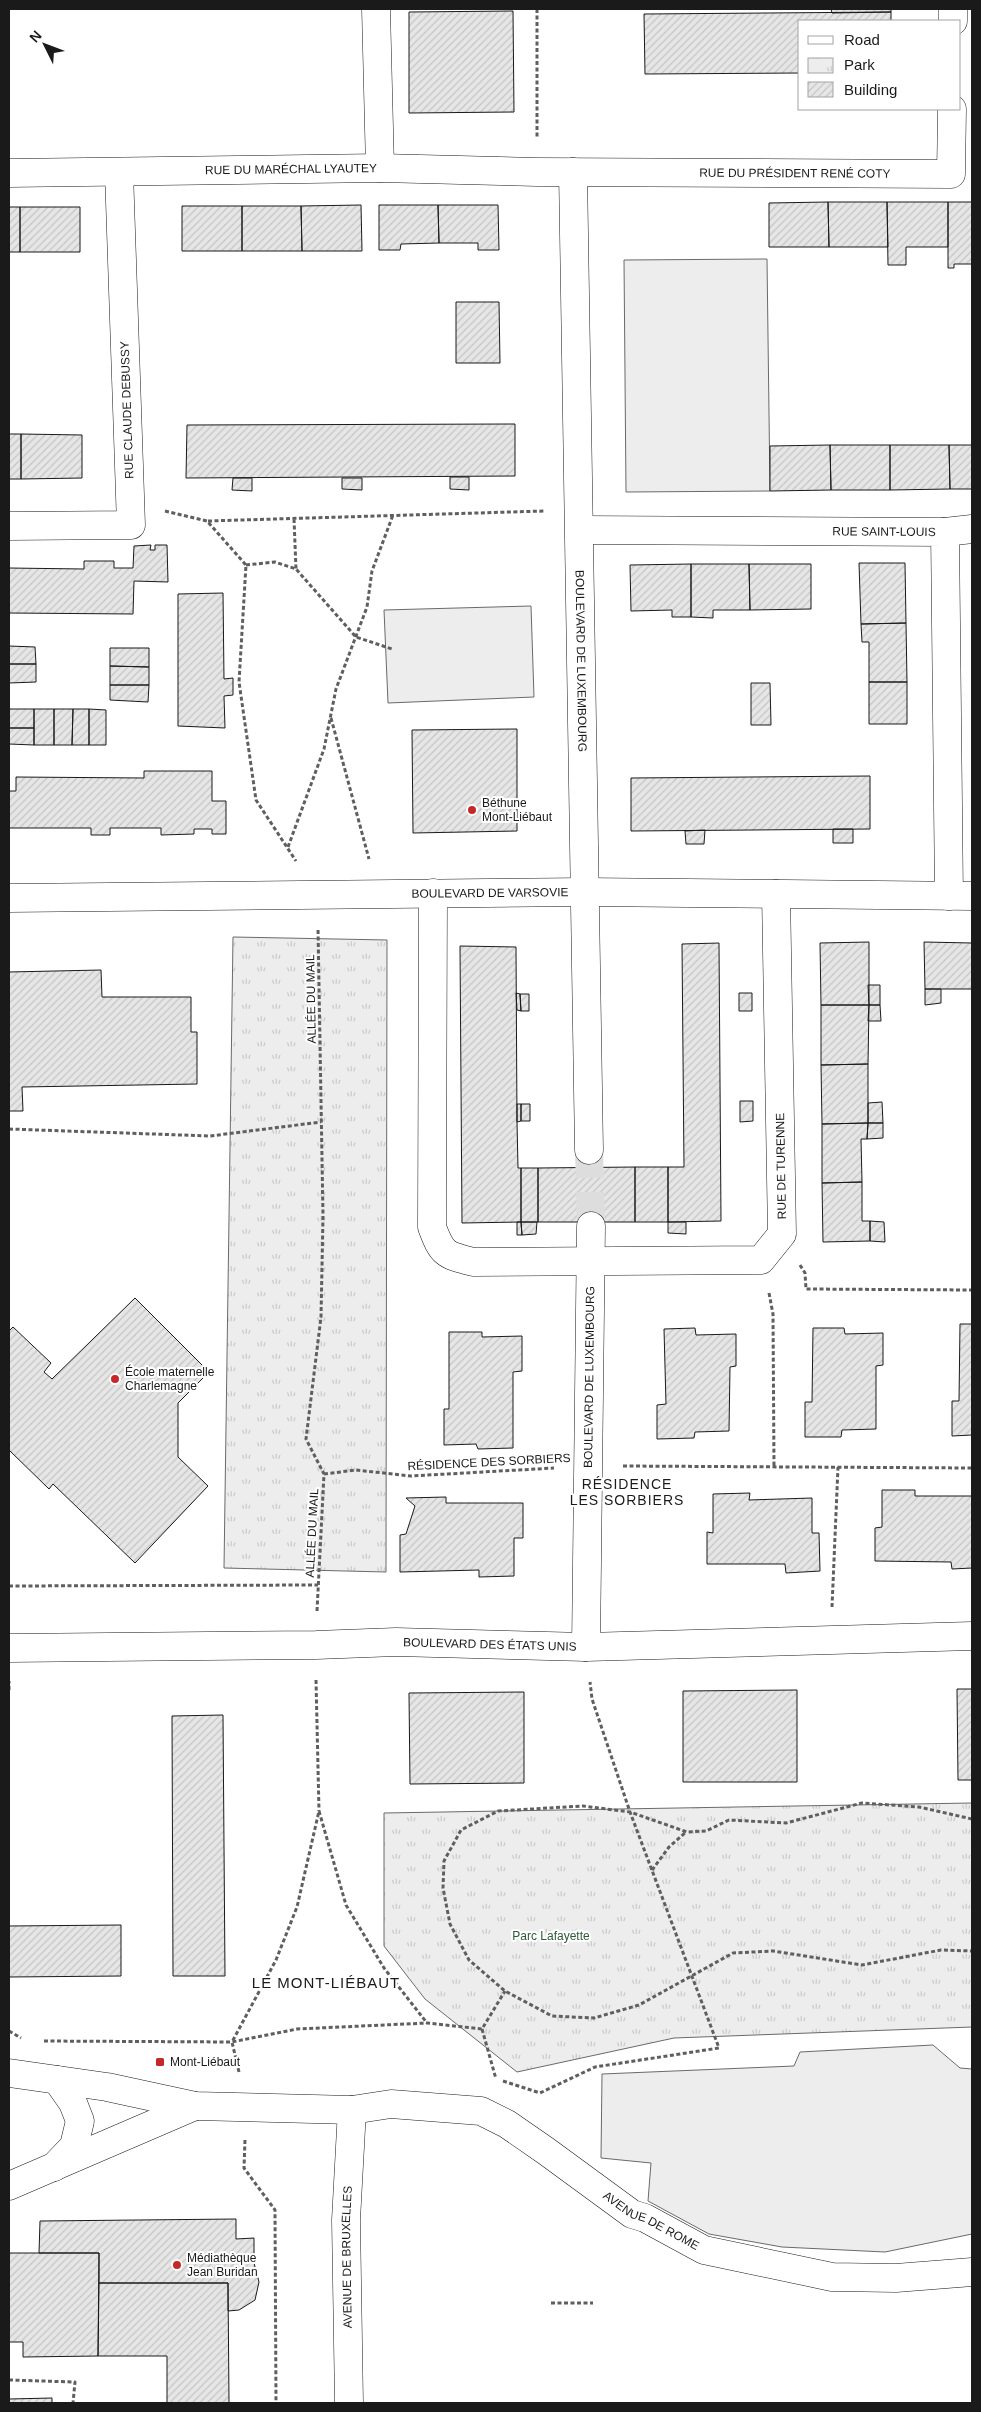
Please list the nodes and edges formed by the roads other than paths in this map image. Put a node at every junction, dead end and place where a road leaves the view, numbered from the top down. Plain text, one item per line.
1 (376, 9) edge
2 (952, 110) edge
3 (380, 168) junction
4 (119, 172) junction
5 (573, 172) junction
6 (9, 173) edge
7 (962, 174) edge
8 (579, 520) junction
9 (9, 526) edge
10 (972, 529) edge
11 (945, 532) junction
12 (585, 892) junction
13 (433, 893) junction
14 (776, 894) junction
15 (960, 896) edge
16 (9, 898) edge
17 (589, 1150) tunnel mouth
18 (591, 1226) tunnel mouth
19 (591, 1261) junction
20 (972, 1636) edge
21 (586, 1647) junction
22 (9, 1648) edge
23 (9, 2073) edge
24 (57, 2080) junction
25 (195, 2106) junction
26 (352, 2110) junction
27 (53, 2168) junction
28 (9, 2186) edge
29 (972, 2272) edge
30 (349, 2403) edge

1 - 3 street
2 - 7 street, RUE DU PRÉSIDENT RENÉ COTY
3 - 4 street, RUE DU MARÉCHAL LYAUTEY
3 - 5 street, RUE DU MARÉCHAL LYAUTEY
4 - 6 street, RUE DU MARÉCHAL LYAUTEY
4 - 9 street, RUE CLAUDE DEBUSSY
5 - 7 street, RUE DU PRÉSIDENT RENÉ COTY
5 - 8 street, BOULEVARD DE LUXEMBOURG
8 - 11 street, RUE SAINT-LOUIS
8 - 12 street, BOULEVARD DE LUXEMBOURG
10 - 11 street
11 - 15 street, RUE SAINT-LOUIS
12 - 13 street, BOULEVARD DE VARSOVIE
12 - 14 street, BOULEVARD DE VARSOVIE
12 - 17 street, BOULEVARD DE LUXEMBOURG
13 - 16 street, BOULEVARD DE VARSOVIE
13 - 19 street
14 - 15 street, BOULEVARD DE VARSOVIE
14 - 19 street, RUE DE TURENNE
18 - 19 street, BOULEVARD DE LUXEMBOURG
19 - 21 street, BOULEVARD DE LUXEMBOURG
20 - 21 street, BOULEVARD DES ÉTATS UNIS
21 - 22 street, BOULEVARD DES ÉTATS UNIS
23 - 24 street
24 - 25 street
24 - 27 street
25 - 26 street, AVENUE DE ROME
25 - 27 street
26 - 29 street, AVENUE DE ROME
26 - 30 street, AVENUE DE BRUXELLES
27 - 28 street

